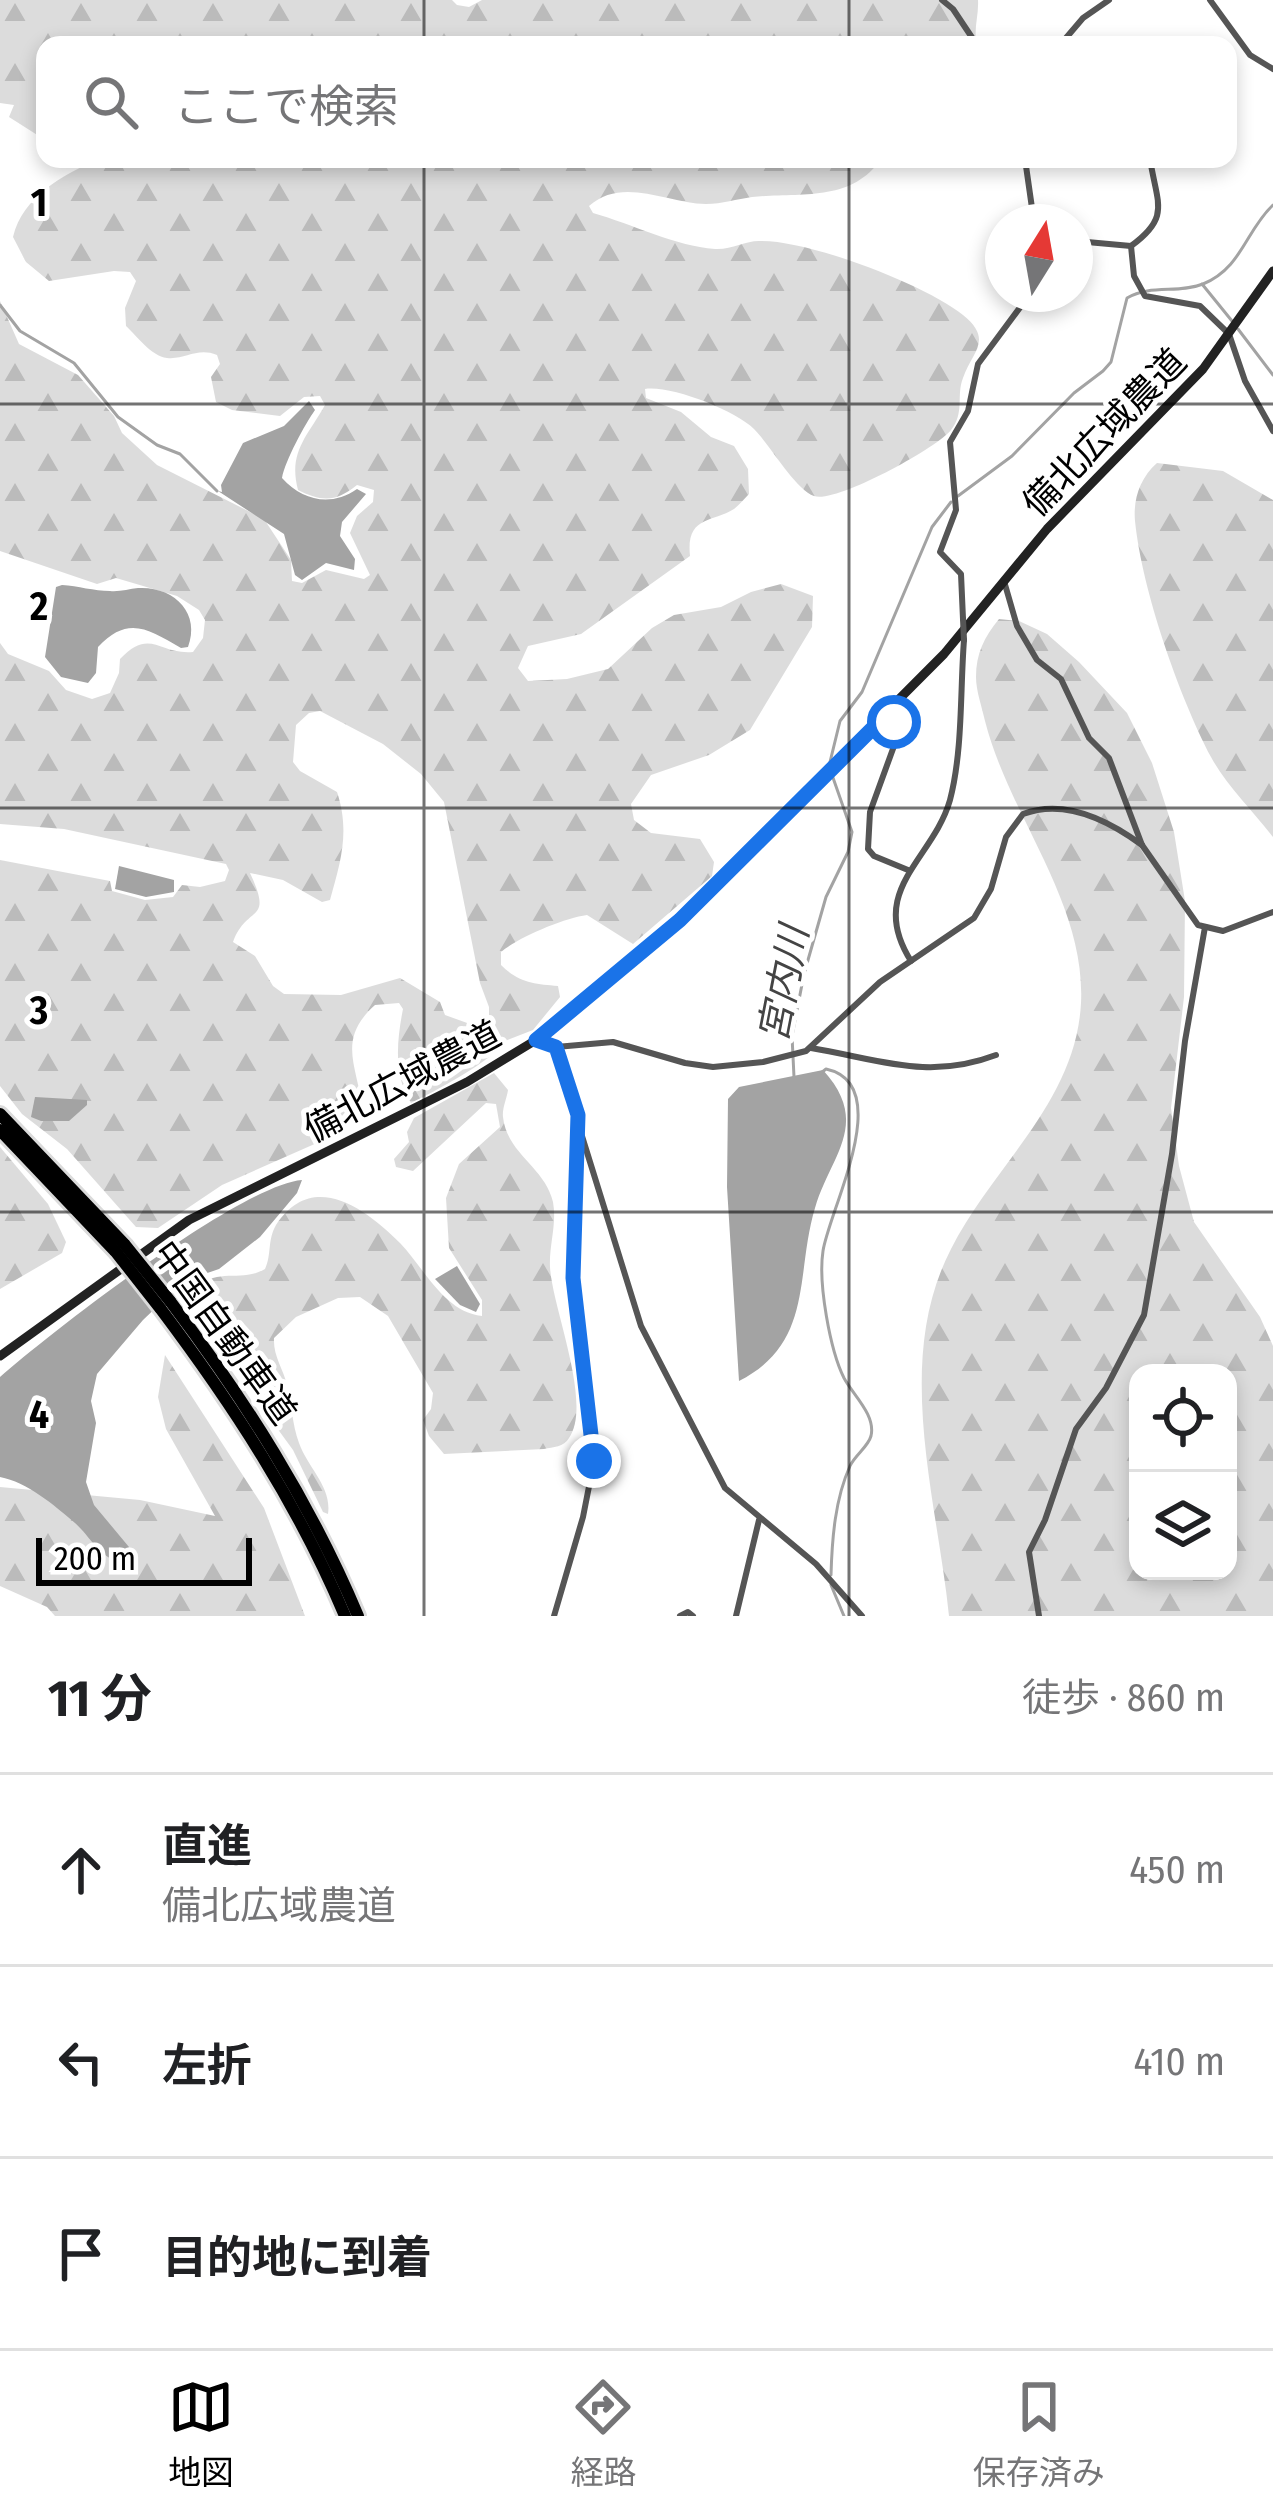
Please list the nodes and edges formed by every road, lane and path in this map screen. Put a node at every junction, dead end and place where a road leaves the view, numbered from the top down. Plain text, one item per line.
1 (942, 0) edge
2 (1109, 0) edge
3 (1210, 0) edge
4 (971, 36) edge
5 (1068, 36) edge
6 (1236, 36) edge
7 (1237, 37) edge
8 (1273, 69) edge
9 (1025, 168) edge
10 (1151, 168) edge
11 (1031, 204) edge
12 (1093, 243) edge
13 (1131, 246) junction
14 (1273, 271) edge
15 (1017, 312) edge
16 (1229, 334) junction
17 (1273, 431) edge
18 (1004, 581) junction
19 (885, 716) junction
20 (1142, 845) junction
21 (908, 870) junction
22 (1273, 912) edge
23 (1205, 927) junction
24 (911, 961) junction
25 (536, 1040) junction
26 (556, 1047) junction
27 (812, 1048) junction
28 (996, 1054) dead end
29 (0, 1114) edge
30 (0, 1130) edge
31 (579, 1130) junction
32 (120, 1249) junction
33 (165, 1305) junction
34 (0, 1356) edge
35 (759, 1520) junction
36 (345, 1616) edge
37 (358, 1616) edge
38 (554, 1616) edge
39 (680, 1616) edge
40 (693, 1616) edge
41 (736, 1616) edge
42 (862, 1616) edge
43 (1040, 1616) edge

1 - 4 street
2 - 5 street
3 - 6 street
7 - 8 street
9 - 11 street
10 - 13 street
12 - 13 street
13 - 16 street
14 - 16 street, 備北広域農道
15 - 21 street, bridge
16 - 17 street
16 - 18 street, 備北広域農道
18 - 19 street, 備北広域農道
18 - 20 street
19 - 21 street
19 - 25 street, 備北広域農道
20 - 23 street
20 - 24 street
21 - 24 street
22 - 23 street
23 - 43 street
24 - 27 street
25 - 26 street
25 - 34 street, 備北広域農道
26 - 27 street
26 - 31 street
27 - 28 street
29 - 32 highway, 中国自動車道
30 - 32 highway, 中国自動車道
31 - 35 street
31 - 38 street
32 - 33 highway, 中国自動車道, bridge
33 - 36 highway, 中国自動車道
33 - 37 highway, 中国自動車道
35 - 41 street
35 - 42 street
39 - 40 street

